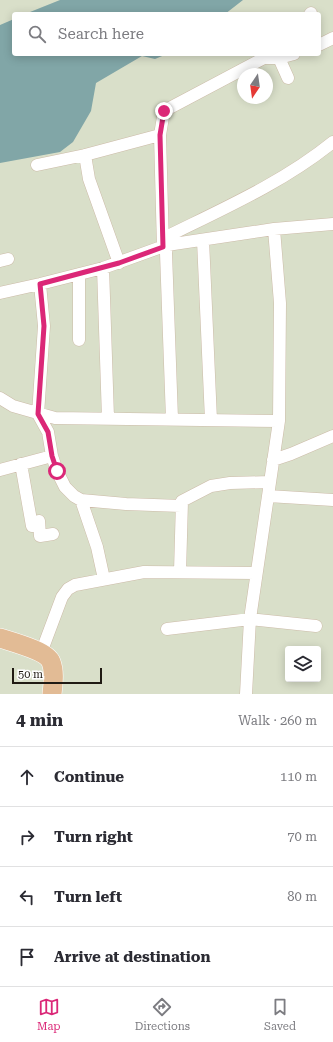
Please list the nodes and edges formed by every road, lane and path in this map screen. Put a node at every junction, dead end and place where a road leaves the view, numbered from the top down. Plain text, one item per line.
1 (271, 57) edge
2 (288, 78) dead end
3 (160, 135) junction
4 (332, 143) edge
5 (85, 155) junction
6 (37, 165) dead end
7 (333, 224) edge
8 (274, 229) junction
9 (203, 240) junction
10 (165, 246) junction
11 (119, 263) junction
12 (103, 268) junction
13 (78, 274) junction
14 (40, 284) junction
15 (0, 293) edge
16 (79, 340) dead end
17 (0, 398) edge
18 (38, 414) junction
19 (108, 418) junction
20 (172, 419) junction
21 (211, 420) junction
22 (279, 421) junction
23 (333, 436) edge
24 (52, 456) junction
25 (273, 460) junction
26 (21, 464) junction
27 (0, 470) edge
28 (270, 482) junction
29 (268, 496) junction
30 (81, 500) junction
31 (333, 500) edge
32 (181, 506) junction
33 (53, 534) dead end
34 (180, 572) junction
35 (256, 573) junction
36 (104, 580) junction
37 (250, 619) junction
38 (316, 626) dead end
39 (167, 629) dead end
40 (0, 638) edge
41 (41, 653) junction
42 (52, 694) edge
43 (246, 694) edge

1 - 2 street
1 - 3 street
3 - 5 street
3 - 10 street
4 - 10 street
5 - 6 street
5 - 11 street
7 - 8 street
8 - 9 street
8 - 22 street
9 - 10 street
9 - 21 street
10 - 11 street
10 - 20 street
11 - 12 street
12 - 13 street
12 - 19 street
13 - 14 street
13 - 16 street
14 - 15 street
14 - 18 street
17 - 18 street
18 - 19 street
18 - 24 street
19 - 20 street
20 - 21 street
21 - 22 street
22 - 25 street
23 - 25 street
24 - 26 street
24 - 30 street
25 - 28 street
26 - 27 street
26 - 33 street
28 - 29 street
28 - 32 street
29 - 31 street
29 - 35 street
30 - 32 street
30 - 36 street
32 - 34 street
34 - 35 street
34 - 36 street
35 - 37 street
36 - 41 street
37 - 38 street
37 - 39 street
37 - 43 street
40 - 41 main road
41 - 42 main road

